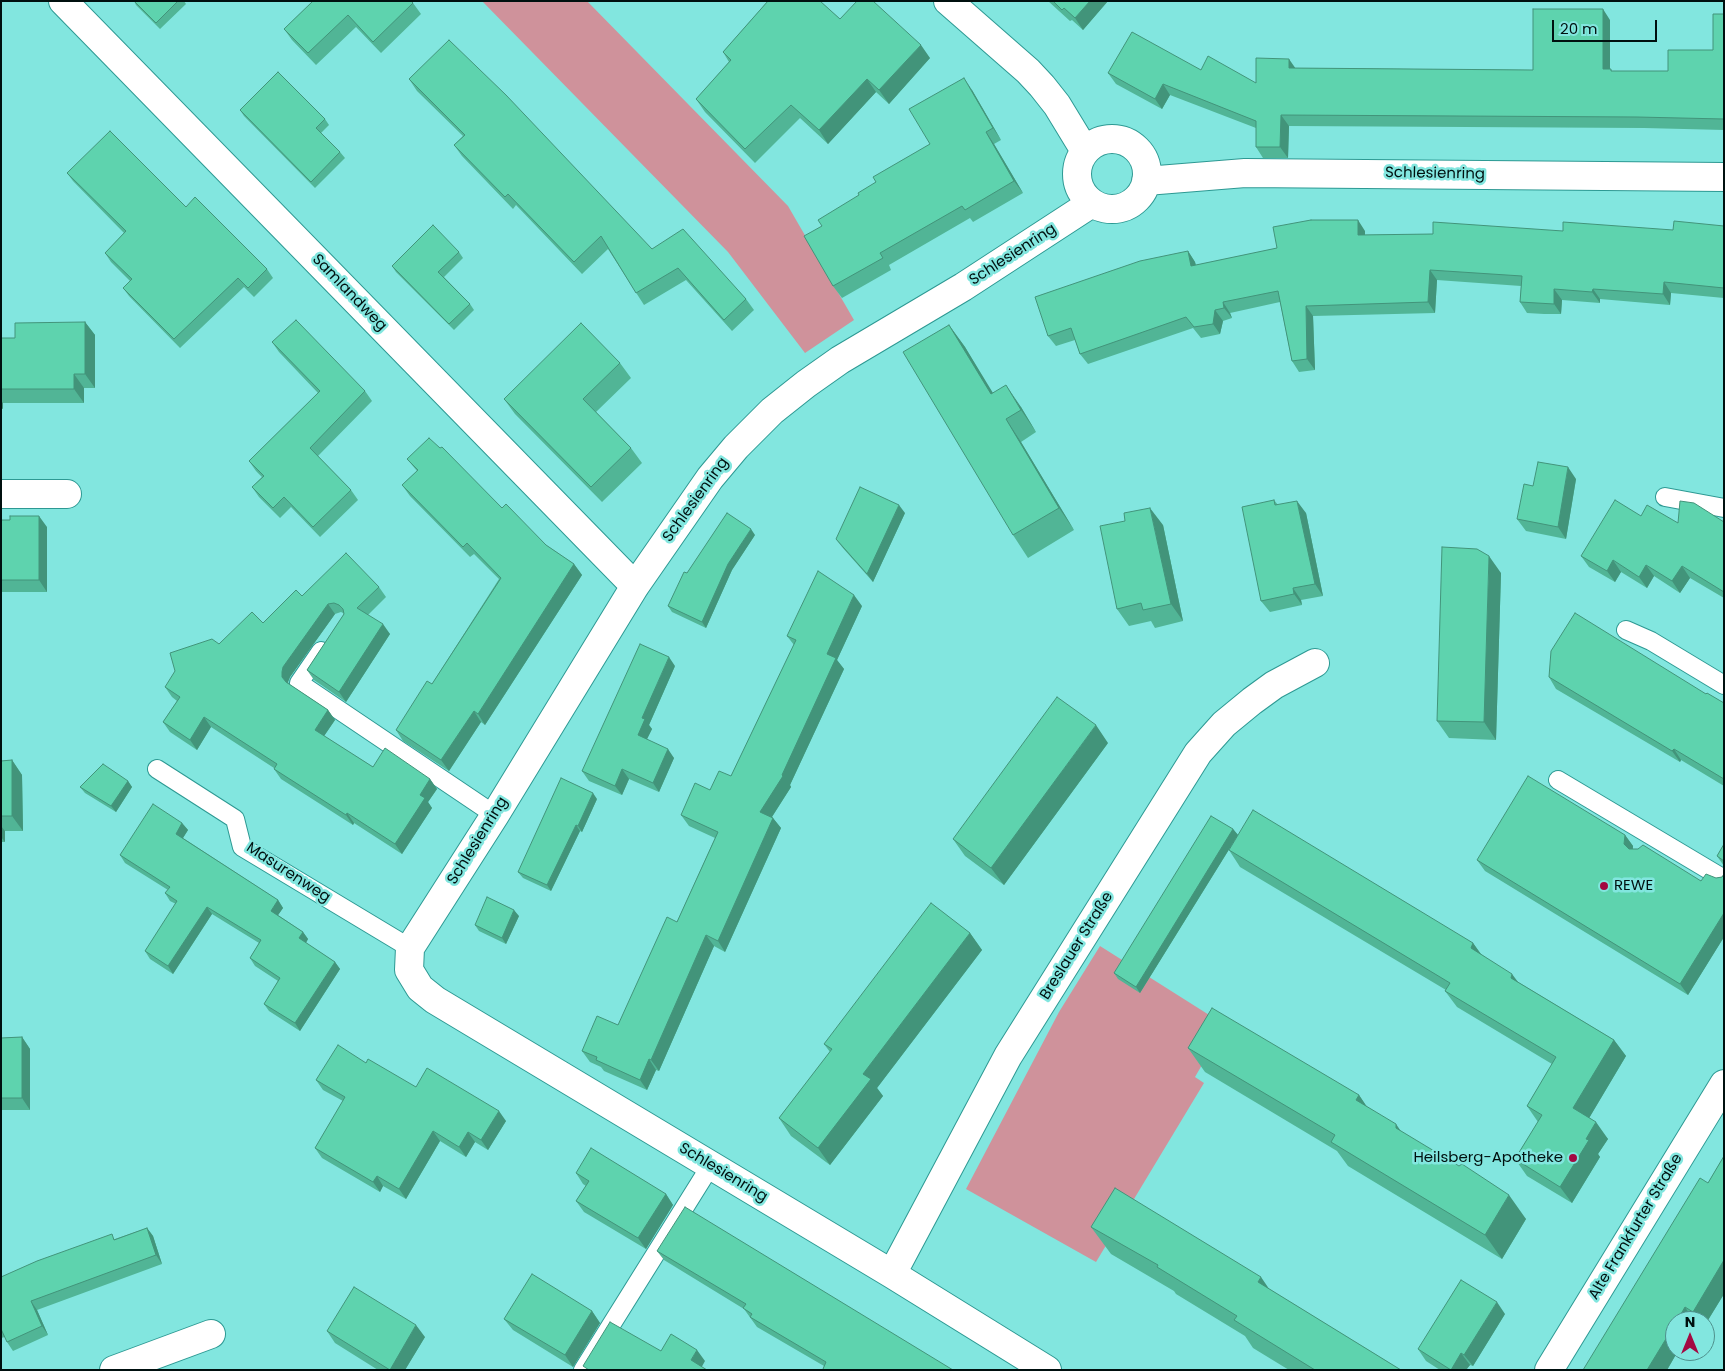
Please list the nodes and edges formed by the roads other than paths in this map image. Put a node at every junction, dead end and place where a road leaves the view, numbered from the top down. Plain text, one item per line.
1 (63, 1) edge
2 (948, 1) edge
3 (1084, 151) junction
4 (1724, 177) edge
5 (1146, 181) junction
6 (1092, 204) junction
7 (1, 494) edge
8 (67, 494) dead end
9 (1665, 497) dead end
10 (1724, 508) edge
11 (635, 586) junction
12 (1626, 630) dead end
13 (330, 638) edge
14 (1315, 663) dead end
15 (1724, 685) edge
16 (157, 769) dead end
17 (1558, 780) dead end
18 (495, 814) junction
19 (1652, 836) junction
20 (1642, 851) edge
21 (1724, 879) edge
22 (410, 948) junction
23 (1724, 1084) edge
24 (711, 1165) junction
25 (892, 1274) junction
26 (212, 1334) dead end
27 (114, 1370) edge
28 (583, 1370) edge
29 (1047, 1370) edge
30 (1549, 1370) edge

1 - 11 street, Samlandweg
2 - 3 street
3 - 5 street
3 - 6 street
4 - 5 street, Schlesienring
5 - 6 street
6 - 11 street, Schlesienring
7 - 8 street
9 - 10 lane
11 - 18 street, Schlesienring
12 - 15 lane
13 - 18 lane
14 - 25 street, Breslauer Straße
16 - 22 lane, Masurenweg
17 - 19 lane
18 - 22 street, Schlesienring
19 - 20 lane
19 - 21 lane
22 - 24 street, Schlesienring
23 - 30 street, Alte Frankfurter Straße
24 - 25 street, Schlesienring
24 - 28 lane
25 - 29 street, Schlesienring
26 - 27 street

